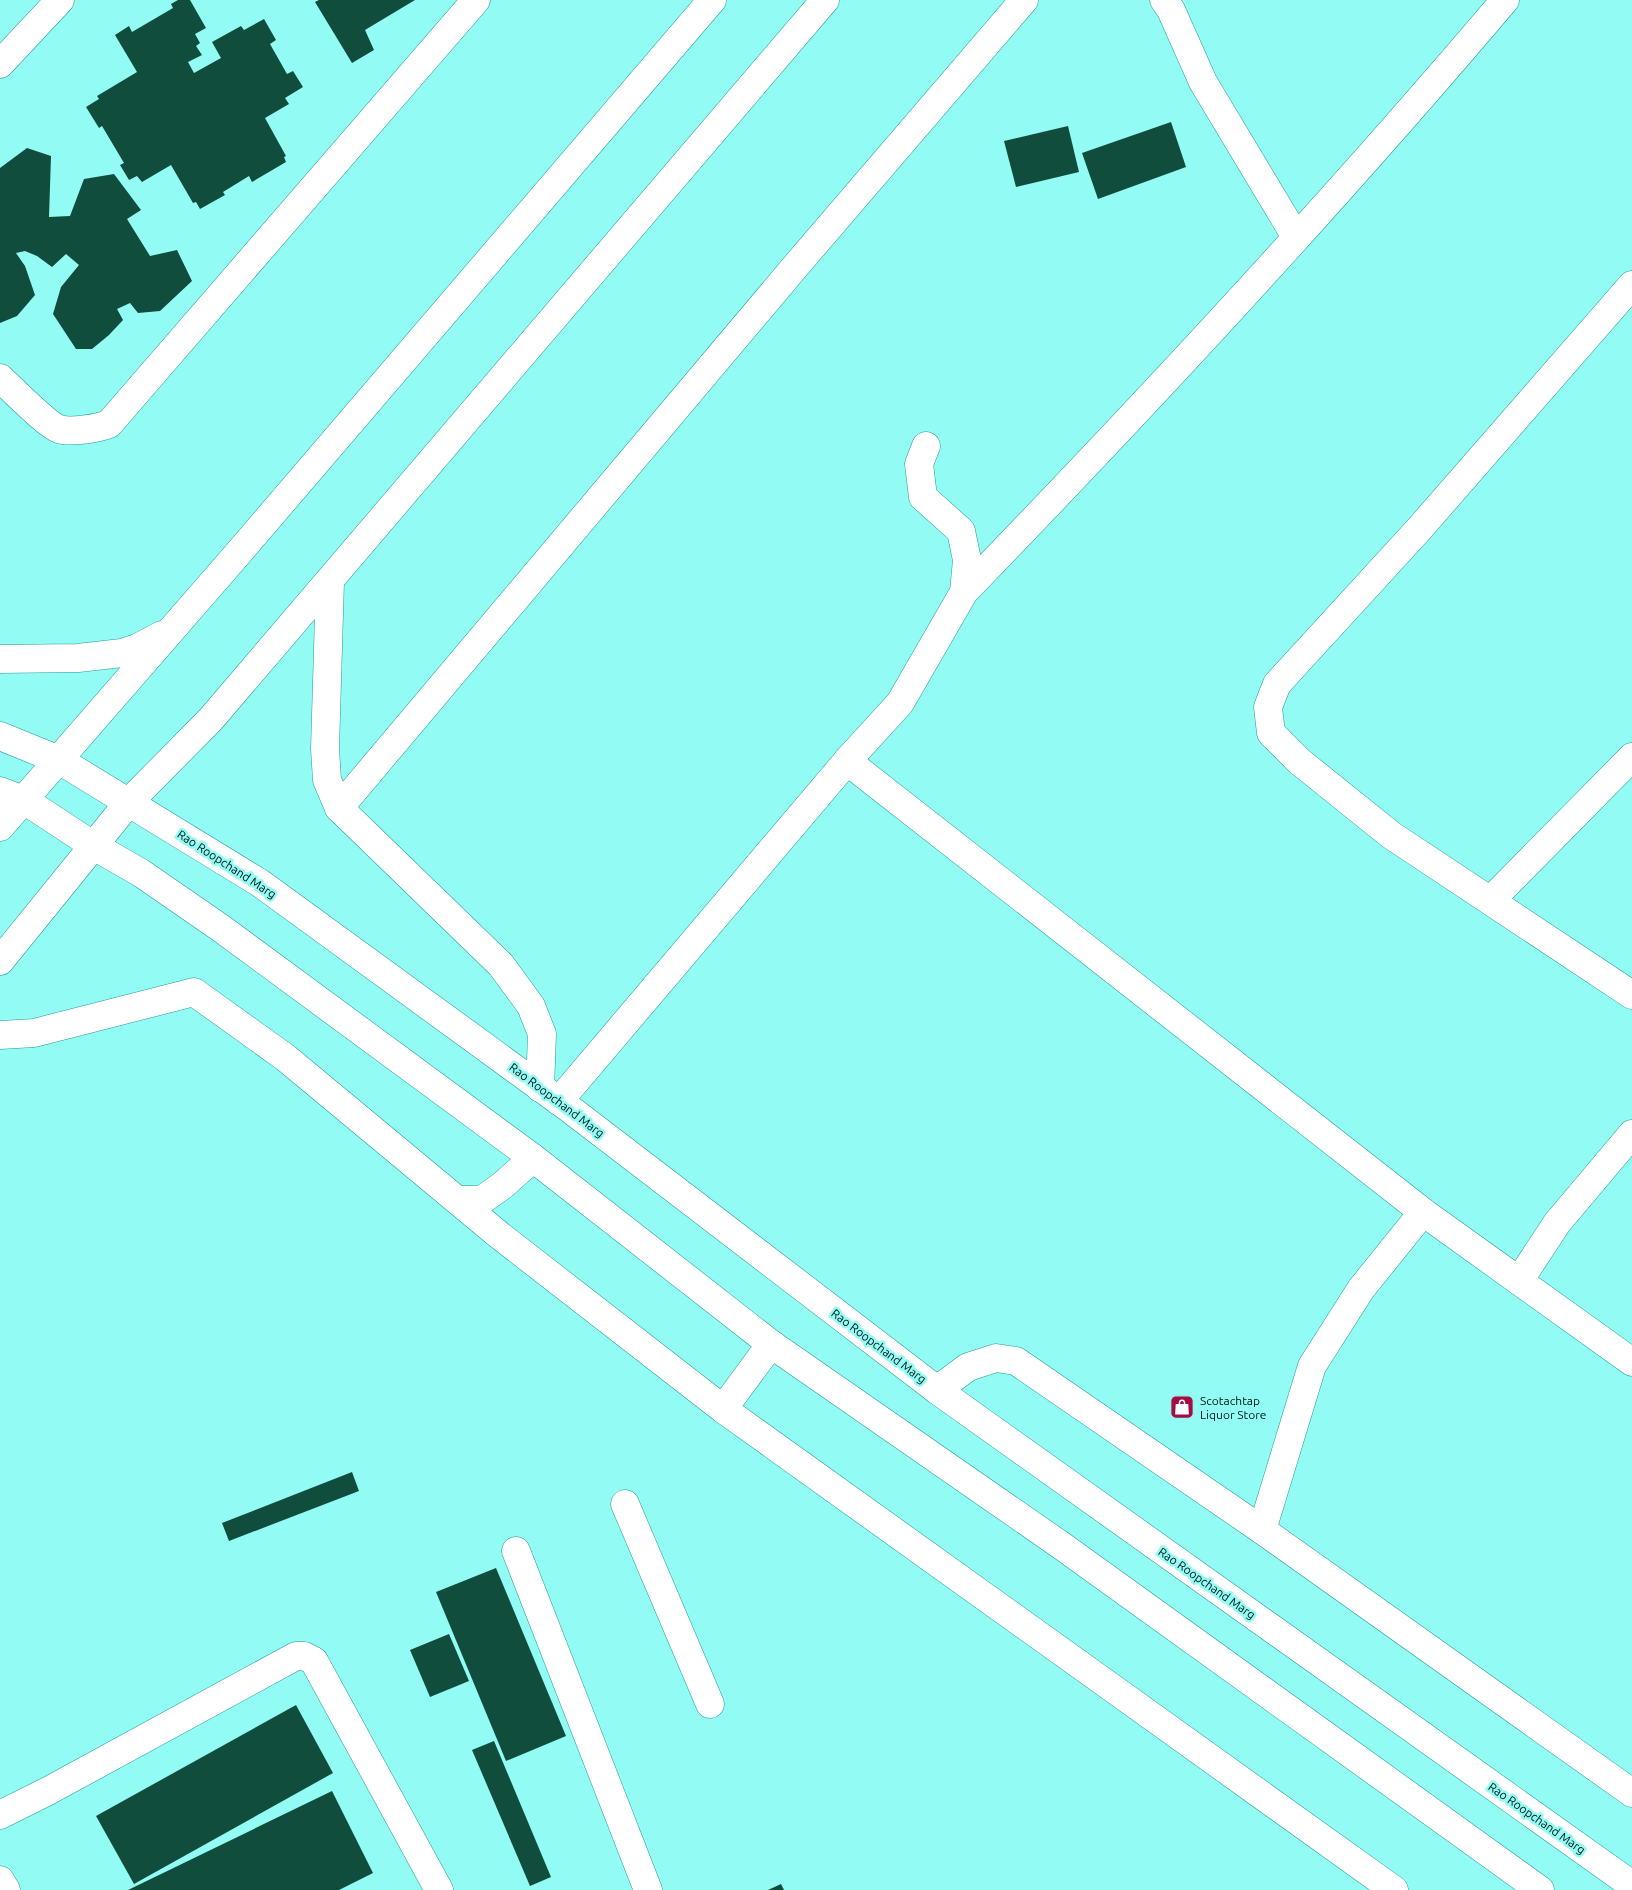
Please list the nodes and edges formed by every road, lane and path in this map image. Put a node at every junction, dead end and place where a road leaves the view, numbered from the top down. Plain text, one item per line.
1 (60, 0) edge
2 (476, 0) edge
3 (712, 0) edge
4 (825, 0) edge
5 (1024, 0) edge
6 (1164, 0) edge
7 (1505, 0) edge
8 (0, 64) edge
9 (1296, 237) junction
10 (1632, 285) edge
11 (0, 378) edge
12 (926, 446) dead end
13 (330, 580) junction
14 (964, 592) junction
15 (171, 630) junction
16 (0, 659) edge
17 (0, 736) edge
18 (1632, 757) edge
19 (59, 760) junction
20 (847, 761) junction
21 (12, 796) edge
22 (128, 802) junction
23 (339, 808) junction
24 (0, 827) edge
25 (94, 846) junction
26 (1491, 900) junction
27 (0, 961) edge
28 (1632, 995) edge
29 (0, 1036) edge
30 (550, 1094) junction
31 (1632, 1134) edge
32 (533, 1158) junction
33 (458, 1200) junction
34 (1423, 1212) junction
35 (1519, 1281) junction
36 (771, 1344) junction
37 (1632, 1362) edge
38 (937, 1390) junction
39 (723, 1410) junction
40 (625, 1504) dead end
41 (1262, 1530) junction
42 (516, 1551) dead end
43 (710, 1704) dead end
44 (1632, 1793) edge
45 (0, 1815) edge
46 (0, 1880) edge
47 (1632, 1885) edge
48 (6, 1890) edge
49 (439, 1890) edge
50 (648, 1890) edge
51 (1394, 1890) edge
52 (1540, 1890) edge

1 - 8 street
2 - 11 street
3 - 15 street
4 - 13 street
5 - 23 street
6 - 9 street
7 - 9 street
9 - 14 street
10 - 26 street
12 - 14 street
13 - 22 street
13 - 23 street
14 - 20 street
15 - 16 street
15 - 19 street
17 - 19 street, Rao Roopchand Marg
18 - 26 street
19 - 21 street
19 - 22 street, Rao Roopchand Marg
20 - 30 street
20 - 34 street
21 - 24 street
21 - 25 street
22 - 25 street
22 - 30 street, Rao Roopchand Marg
23 - 30 street
25 - 27 street
25 - 32 street
26 - 28 street
29 - 33 street
30 - 38 street, Rao Roopchand Marg
31 - 35 street
32 - 33 street
32 - 36 street
33 - 39 street
34 - 35 street
34 - 41 street
35 - 37 street
36 - 39 street
36 - 52 street
38 - 41 street
38 - 47 street, Rao Roopchand Marg
39 - 51 street
40 - 43 street
41 - 44 street
42 - 50 street
45 - 49 street
46 - 48 street

